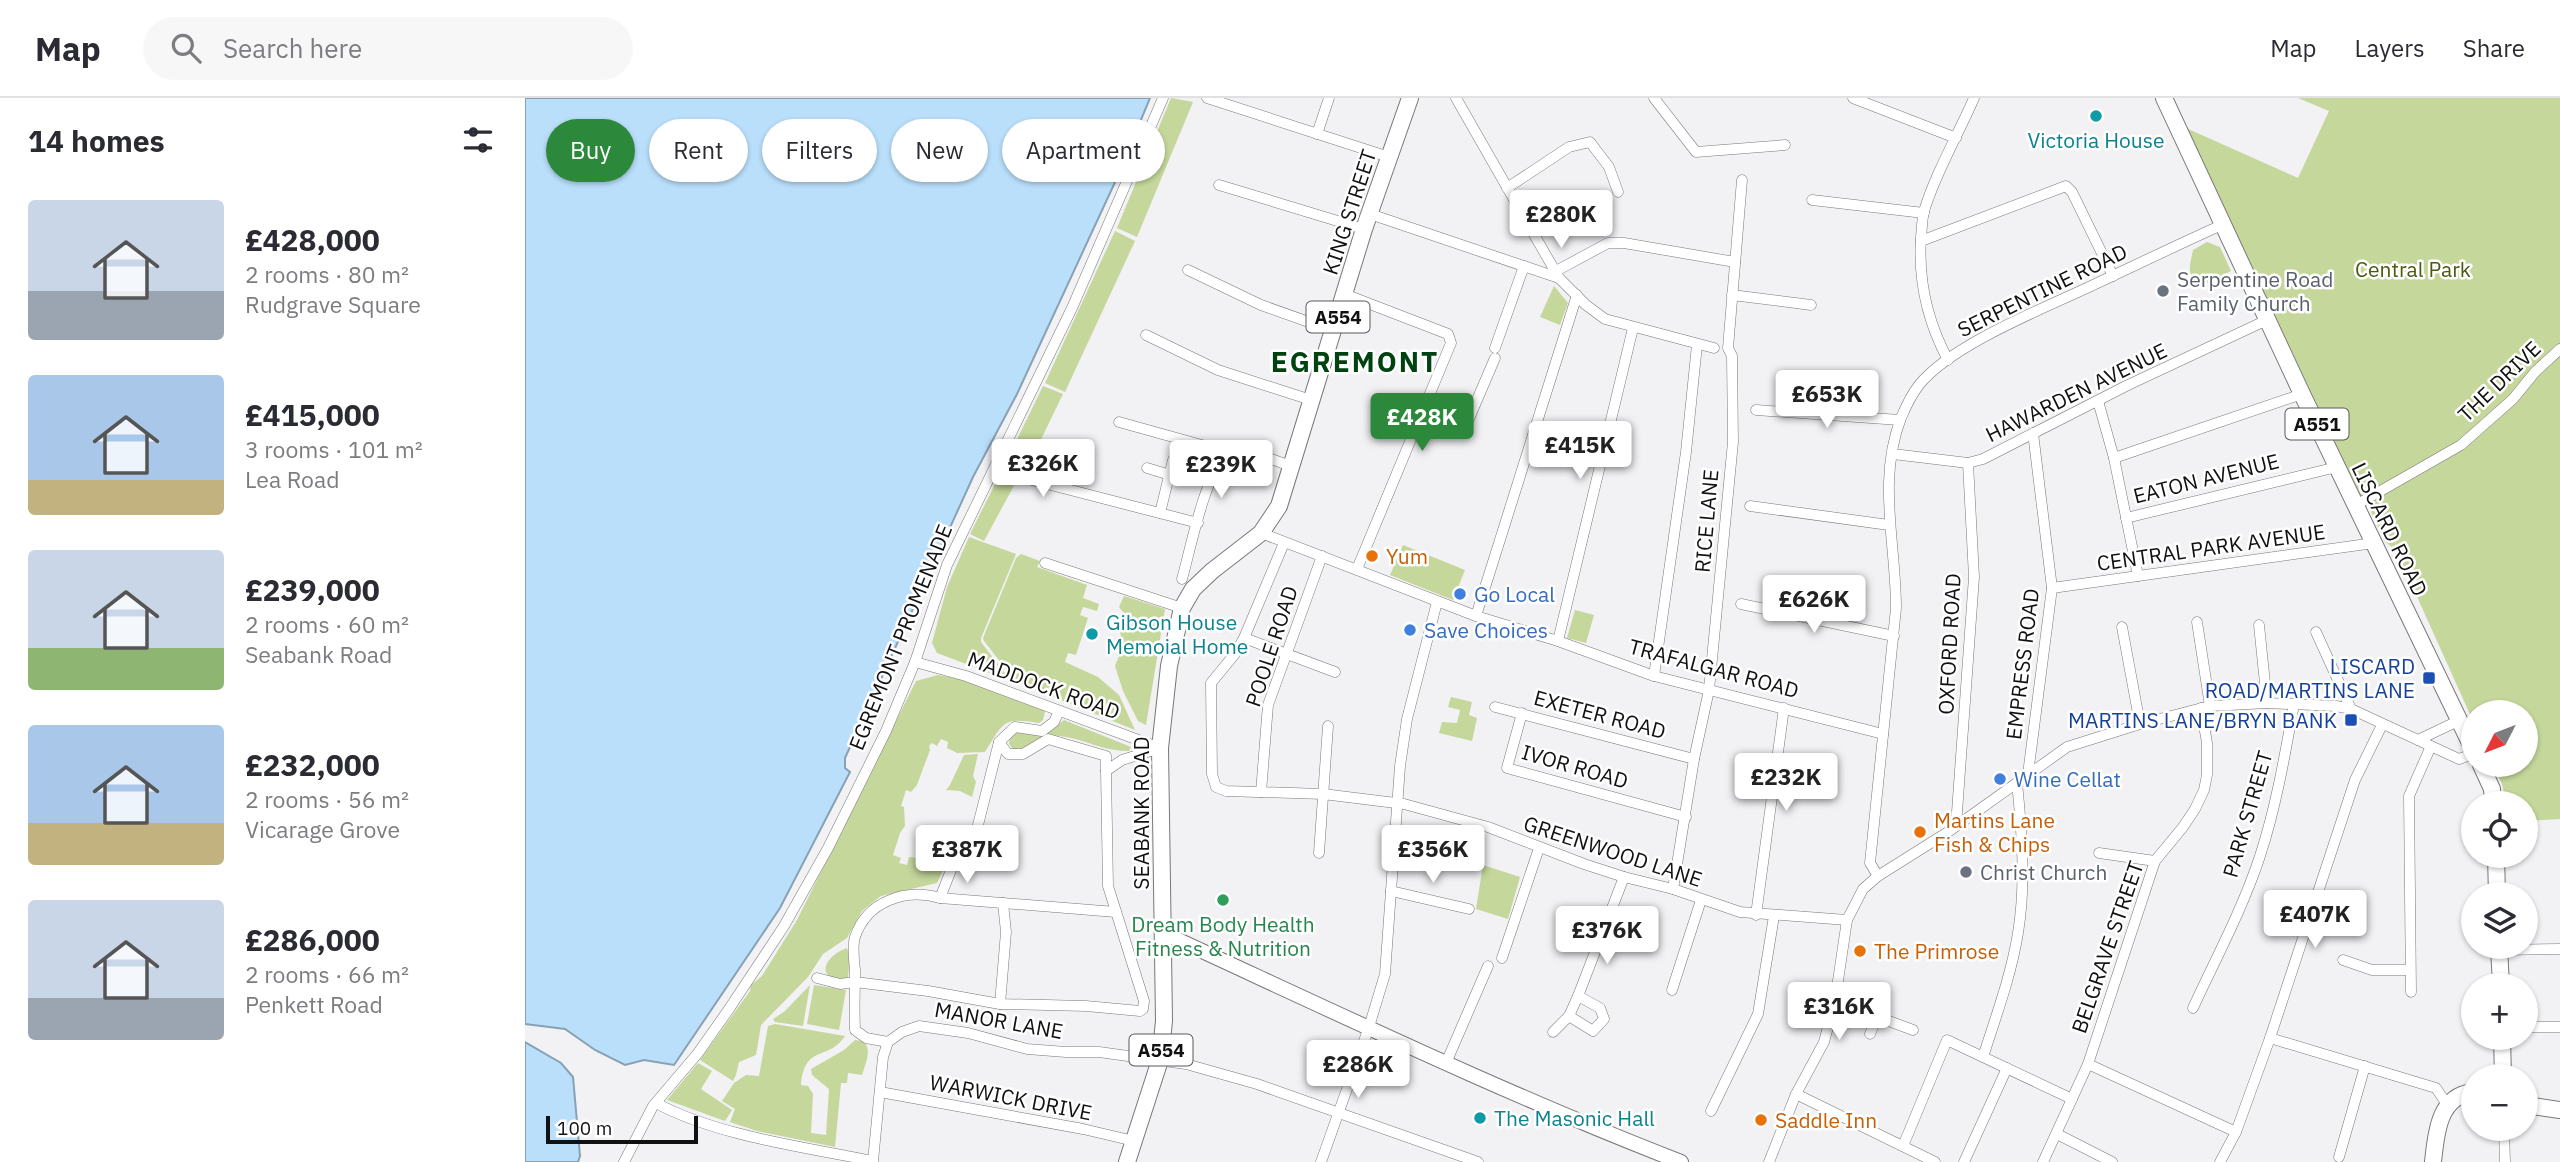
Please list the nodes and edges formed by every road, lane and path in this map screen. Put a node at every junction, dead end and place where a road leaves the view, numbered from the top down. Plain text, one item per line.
1 (1163, 98) edge
2 (1206, 98) edge
3 (1329, 98) edge
4 (1410, 98) edge
5 (1456, 98) edge
6 (1654, 98) edge
7 (1853, 98) edge
8 (1974, 98) edge
9 (2164, 98) edge
10 (1317, 134) junction
11 (1956, 138) junction
12 (1785, 145) dead end
13 (1389, 157) junction
14 (1742, 180) dead end
15 (1219, 185) dead end
16 (1507, 188) junction
17 (1618, 192) dead end
18 (1812, 200) dead end
19 (1924, 213) junction
20 (1367, 222) junction
21 (2224, 224) junction
22 (1921, 241) junction
23 (1735, 262) junction
24 (1524, 266) junction
25 (1188, 270) dead end
26 (1557, 275) junction
27 (2113, 276) junction
28 (1344, 294) junction
29 (1577, 295) junction
30 (1732, 296) junction
31 (1811, 305) dead end
32 (2267, 320) junction
33 (1633, 328) junction
34 (1334, 331) junction
35 (1146, 335) dead end
36 (1697, 345) junction
37 (1714, 348) dead end
38 (2560, 349) edge
39 (1948, 360) junction
40 (2302, 394) junction
41 (1311, 400) junction
42 (2098, 401) junction
43 (1756, 410) dead end
44 (1900, 420) junction
45 (1468, 421) dead end
46 (1119, 422) dead end
47 (2033, 433) junction
48 (1893, 454) junction
49 (1225, 458) junction
50 (2114, 458) junction
51 (1173, 460) dead end
52 (1968, 463) junction
53 (1291, 466) junction
54 (2337, 467) junction
55 (995, 468) junction
56 (1147, 468) dead end
57 (1170, 475) junction
58 (2356, 505) junction
59 (1750, 506) dead end
60 (1160, 513) junction
61 (2126, 518) junction
62 (1198, 523) junction
63 (1889, 525) junction
64 (1261, 533) junction
65 (1284, 543) junction
66 (2374, 543) junction
67 (1322, 556) junction
68 (1045, 563) dead end
69 (1357, 569) junction
70 (2138, 576) junction
71 (1188, 584) junction
72 (2052, 588) junction
73 (1437, 602) junction
74 (1741, 604) dead end
75 (1182, 608) junction
76 (1476, 617) junction
77 (2197, 622) dead end
78 (2259, 625) dead end
79 (2123, 627) dead end
80 (2316, 632) dead end
81 (1894, 636) junction
82 (1244, 638) junction
83 (1558, 641) junction
84 (1286, 654) junction
85 (915, 662) junction
86 (1335, 672) dead end
87 (1654, 676) junction
88 (1709, 690) junction
89 (2267, 703) junction
90 (2294, 704) junction
91 (1495, 707) dead end
92 (2205, 707) junction
93 (1784, 708) junction
94 (2351, 709) junction
95 (1059, 711) junction
96 (1522, 713) junction
97 (2458, 721) junction
98 (2140, 724) junction
99 (2382, 725) junction
100 (1328, 726) dead end
101 (2461, 727) edge
102 (1883, 734) junction
103 (2418, 740) junction
104 (999, 742) junction
105 (2431, 747) junction
106 (1160, 748) junction
107 (1694, 759) junction
108 (2461, 759) edge
109 (1106, 771) junction
110 (2028, 774) junction
111 (2017, 783) junction
112 (1261, 792) junction
113 (1323, 794) junction
114 (1397, 804) junction
115 (1686, 817) junction
116 (1956, 826) junction
117 (1539, 848) junction
118 (1319, 853) dead end
119 (2099, 853) dead end
120 (2155, 860) junction
121 (1878, 876) junction
122 (1624, 877) junction
123 (1674, 889) junction
124 (1391, 891) junction
125 (940, 898) junction
126 (1700, 900) junction
127 (1003, 903) junction
128 (1469, 909) dead end
129 (1116, 912) junction
130 (1756, 915) junction
131 (1774, 916) junction
132 (1847, 920) junction
133 (1163, 933) junction
134 (2538, 949) edge
135 (2560, 949) edge
136 (1502, 958) dead end
137 (2343, 960) dead end
138 (1488, 966) dead end
139 (2410, 970) junction
140 (817, 978) dead end
141 (855, 982) junction
142 (1672, 990) dead end
143 (2411, 992) dead end
144 (1578, 996) junction
145 (1835, 1001) junction
146 (1000, 1004) junction
147 (2193, 1008) dead end
148 (1569, 1016) junction
149 (1877, 1017) junction
150 (1369, 1027) junction
151 (2538, 1027) edge
152 (2560, 1027) edge
153 (1913, 1030) dead end
154 (1553, 1032) dead end
155 (1870, 1034) dead end
156 (2270, 1038) junction
157 (888, 1042) junction
158 (1983, 1057) junction
159 (1160, 1060) junction
160 (1446, 1063) junction
161 (2088, 1064) junction
162 (2365, 1066) junction
163 (2007, 1068) junction
164 (880, 1092) junction
165 (1796, 1094) junction
166 (2461, 1095) edge
167 (2072, 1099) junction
168 (656, 1103) junction
169 (2448, 1106) junction
170 (2538, 1107) edge
171 (2560, 1110) edge
172 (1711, 1111) dead end
173 (1339, 1114) junction
174 (2236, 1132) junction
175 (2057, 1134) junction
176 (1134, 1141) junction
177 (2504, 1141) edge
178 (1903, 1146) junction
179 (2339, 1157) dead end
180 (624, 1162) edge
181 (1127, 1162) edge
182 (1321, 1162) edge
183 (1478, 1162) edge
184 (1681, 1162) edge
185 (1769, 1162) edge
186 (1935, 1162) edge
187 (1964, 1162) edge
188 (2043, 1162) edge
189 (2112, 1162) edge
190 (2220, 1162) edge
191 (2433, 1162) edge
192 (2505, 1162) edge

1 - 55 street, EGREMONT PROMENADE
2 - 10 street
3 - 10 street
4 - 13 main road, KING STREET / A554
5 - 16 street
6 - 12 street
7 - 11 street
8 - 11 street
9 - 21 main road, LISCARD ROAD / A551
10 - 13 street
11 - 19 street
13 - 20 main road, KING STREET / A554
14 - 23 street, RICE LANE
15 - 20 street
16 - 17 street
16 - 26 street
18 - 19 street
19 - 22 street
20 - 24 street
20 - 28 main road, KING STREET / A554
21 - 27 street, SERPENTINE ROAD
21 - 32 main road, LISCARD ROAD / A551
22 - 27 street
22 - 39 street
23 - 26 street
23 - 30 street, RICE LANE
24 - 26 street
24 - 45 street
25 - 34 street
26 - 29 street
27 - 39 street, SERPENTINE ROAD
28 - 34 main road, KING STREET / A554
28 - 69 street
29 - 33 street
29 - 76 street
30 - 31 street
30 - 88 street, RICE LANE
32 - 40 main road, LISCARD ROAD / A551
32 - 42 street, HAWARDEN AVENUE
33 - 36 street
33 - 83 street
34 - 41 main road, KING STREET / A554
35 - 41 street
36 - 37 street
36 - 87 street
38 - 58 street, THE DRIVE
39 - 44 street, SERPENTINE ROAD
40 - 50 street
40 - 54 main road, LISCARD ROAD / A551
41 - 53 main road, KING STREET / A554
42 - 47 street, HAWARDEN AVENUE
42 - 50 street
43 - 44 street
44 - 48 street, SERPENTINE ROAD
46 - 49 street
47 - 52 street, HAWARDEN AVENUE
47 - 72 street, EMPRESS ROAD
48 - 52 street, HAWARDEN AVENUE
48 - 63 street, SERPENTINE ROAD
49 - 53 street
49 - 62 street, SEABANK ROAD
50 - 61 street
51 - 57 street
52 - 116 street, OXFORD ROAD
53 - 64 main road, KING STREET / A554
54 - 58 main road, LISCARD ROAD / A551
54 - 61 street, EATON AVENUE
55 - 60 street
55 - 85 street, EGREMONT PROMENADE
56 - 57 street
57 - 60 street
58 - 66 main road, LISCARD ROAD / A551
59 - 63 street
60 - 62 street
61 - 70 street
62 - 71 street, SEABANK ROAD
63 - 81 street, SERPENTINE ROAD
64 - 65 street, TRAFALGAR ROAD
64 - 71 main road, KING STREET / A554
65 - 67 street, TRAFALGAR ROAD
65 - 82 street, GREENWOOD LANE
66 - 70 street, CENTRAL PARK AVENUE
66 - 97 main road, LISCARD ROAD / A551
67 - 69 street, TRAFALGAR ROAD
67 - 84 street, POOLE ROAD
68 - 75 street
69 - 73 street, TRAFALGAR ROAD
70 - 72 street, CENTRAL PARK AVENUE
71 - 75 main road, SEABANK ROAD / A554
72 - 110 street, EMPRESS ROAD
73 - 76 street, TRAFALGAR ROAD
73 - 114 street
74 - 81 street
75 - 106 main road, SEABANK ROAD / A554
76 - 83 street, TRAFALGAR ROAD
77 - 92 street, BELGRAVE STREET
78 - 89 street
79 - 98 street
80 - 94 street
81 - 102 street, SERPENTINE ROAD
82 - 84 street
82 - 112 street, GREENWOOD LANE
83 - 87 street, TRAFALGAR ROAD
84 - 86 street
84 - 112 street, POOLE ROAD
85 - 95 street, MADDOCK ROAD
85 - 168 street, EGREMONT PROMENADE
87 - 88 street, TRAFALGAR ROAD
88 - 93 street, TRAFALGAR ROAD
88 - 107 street, RICE LANE
89 - 90 street
89 - 92 street
90 - 94 street
90 - 147 street, PARK STREET
91 - 96 street, EXETER ROAD
92 - 98 street
92 - 120 street, BELGRAVE STREET
93 - 102 street, TRAFALGAR ROAD
93 - 130 street
94 - 99 street
95 - 104 street
95 - 106 street, MADDOCK ROAD
96 - 107 street, EXETER ROAD
96 - 115 street, IVOR ROAD
97 - 101 main road, LISCARD ROAD / A551
97 - 103 street
98 - 110 street
99 - 103 street
99 - 156 street
100 - 113 street
102 - 121 street, SERPENTINE ROAD
103 - 105 street
104 - 109 street
104 - 125 street
105 - 108 street
105 - 139 street
106 - 109 street
106 - 133 main road, SEABANK ROAD / A554
107 - 115 street, RICE LANE
109 - 129 street
110 - 111 street
111 - 116 street
111 - 158 street
112 - 113 street, GREENWOOD LANE
113 - 114 street, GREENWOOD LANE
113 - 118 street
114 - 117 street, GREENWOOD LANE
114 - 124 street
115 - 123 street, RICE LANE
116 - 121 street
117 - 122 street, GREENWOOD LANE
117 - 136 street
119 - 120 street
120 - 161 street, BELGRAVE STREET
121 - 132 street
122 - 123 street, GREENWOOD LANE
122 - 144 street
123 - 126 street, GREENWOOD LANE
124 - 128 street
124 - 150 street
125 - 127 street
125 - 141 street
126 - 130 street, GREENWOOD LANE
126 - 142 street
127 - 129 street
127 - 146 street
129 - 146 street
130 - 131 street, GREENWOOD LANE
131 - 132 street, GREENWOOD LANE
131 - 172 street
132 - 145 street
133 - 150 main road
133 - 159 main road, SEABANK ROAD / A554
134 - 135 street
137 - 139 street
138 - 160 street
139 - 143 street
140 - 141 street
141 - 146 street
141 - 157 street
144 - 148 street
144 - 148 street
145 - 149 street
145 - 165 street
148 - 154 street
149 - 153 street
149 - 155 street
150 - 160 main road
150 - 173 street
151 - 152 street
156 - 162 street
156 - 174 street
157 - 159 street, MANOR LANE
157 - 164 street
158 - 163 street
158 - 178 street
159 - 173 street, MANOR LANE
159 - 176 main road, SEABANK ROAD / A554
160 - 184 main road
161 - 167 street, BELGRAVE STREET
161 - 174 street
162 - 169 street
162 - 179 street
163 - 167 street
163 - 187 street
164 - 168 street
164 - 176 street, WARWICK DRIVE
165 - 178 street
165 - 185 street
166 - 169 main road
167 - 175 street, BELGRAVE STREET
168 - 180 street, EGREMONT PROMENADE
169 - 191 main road
170 - 171 main road
173 - 182 street
173 - 183 street, MANOR LANE
174 - 190 street
175 - 188 street, BELGRAVE STREET
175 - 189 street
176 - 181 main road, SEABANK ROAD / A554
177 - 192 street
178 - 186 street

